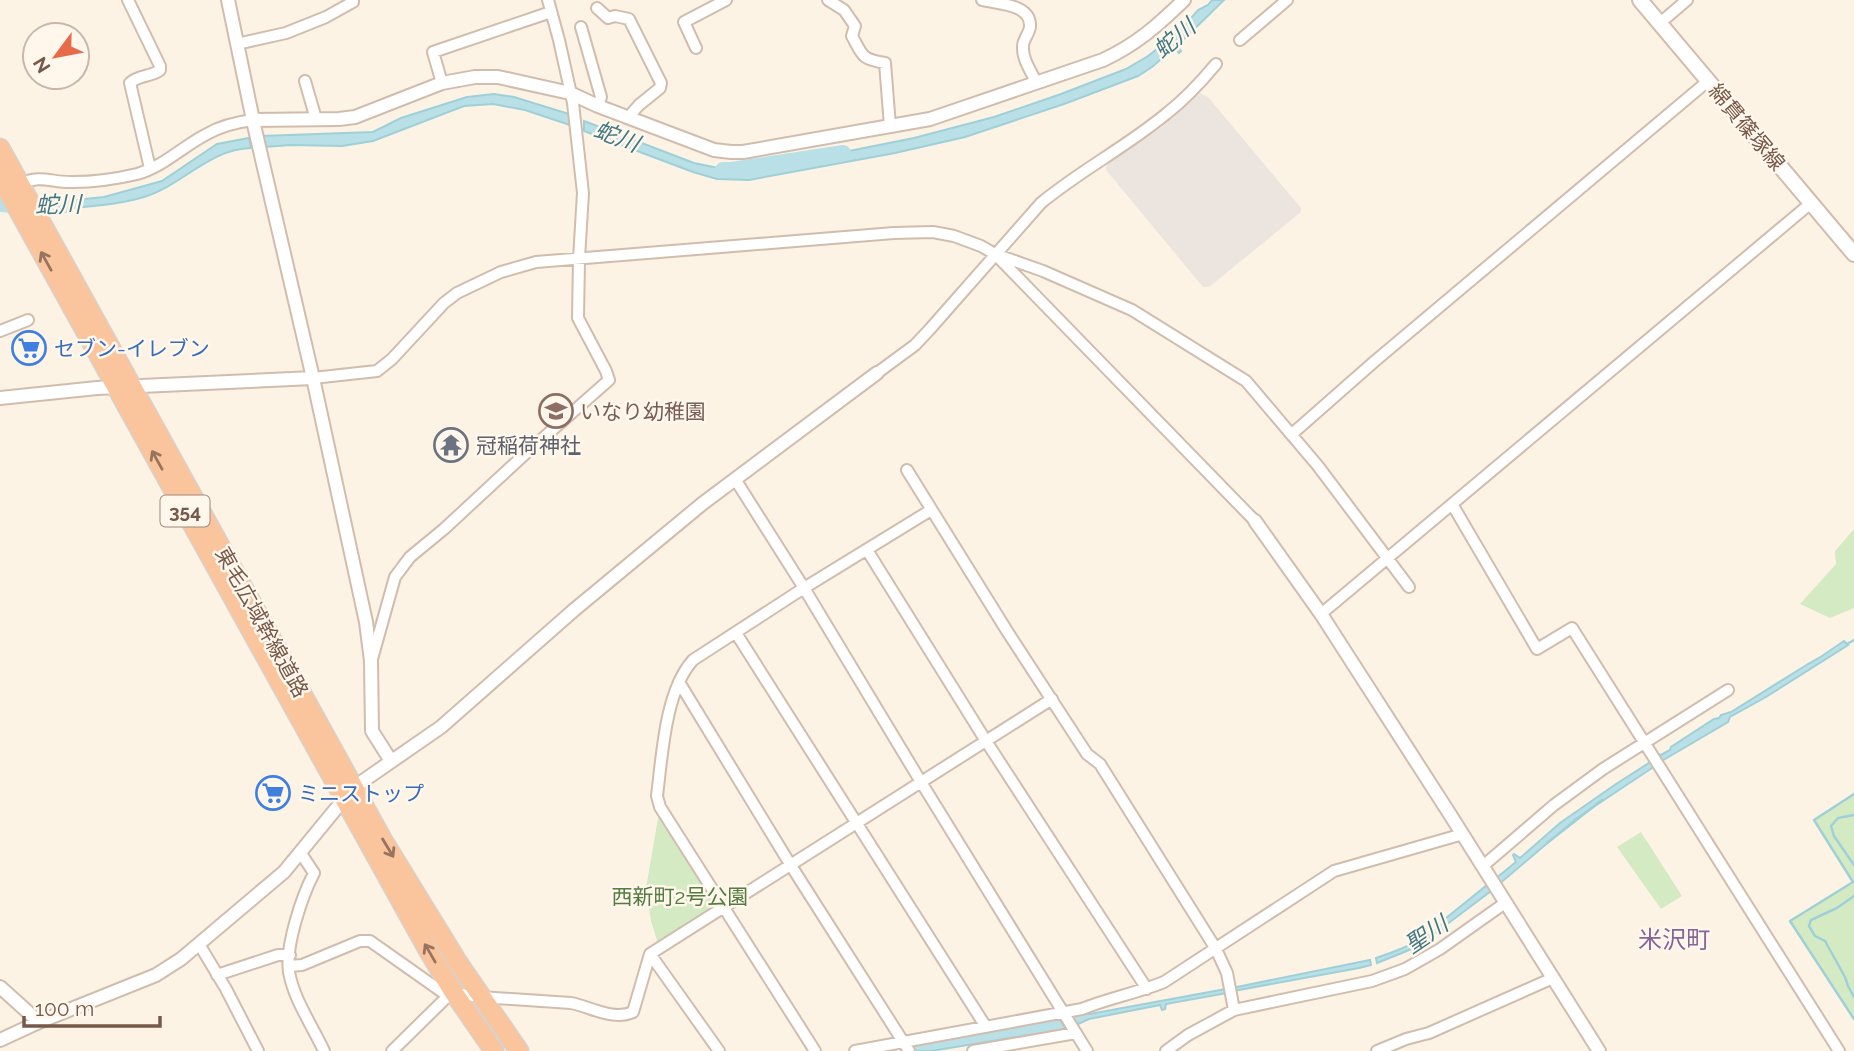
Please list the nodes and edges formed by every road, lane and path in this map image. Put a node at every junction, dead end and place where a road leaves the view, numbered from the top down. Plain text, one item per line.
1 (128, 0) edge
2 (228, 0) edge
3 (353, 0) edge
4 (548, 0) edge
5 (726, 0) edge
6 (828, 0) edge
7 (982, 0) edge
8 (1184, 0) edge
9 (1287, 0) edge
10 (1640, 0) edge
11 (1687, 0) edge
12 (597, 8) dead end
13 (551, 12) junction
14 (1660, 23) junction
15 (581, 27) dead end
16 (1240, 40) dead end
17 (237, 44) junction
18 (696, 48) dead end
19 (1216, 64) dead end
20 (1708, 80) junction
21 (305, 81) dead end
22 (1036, 82) junction
23 (442, 83) junction
24 (572, 98) junction
25 (598, 106) junction
26 (316, 119) junction
27 (632, 119) junction
28 (253, 122) junction
29 (890, 125) junction
30 (0, 148) edge
31 (151, 169) junction
32 (11, 183) edge
33 (1811, 203) junction
34 (995, 254) junction
35 (1854, 254) edge
36 (579, 259) junction
37 (28, 320) dead end
38 (0, 331) edge
39 (877, 373) joint
40 (313, 378) junction
41 (125, 387) junction
42 (0, 398) edge
43 (1292, 434) junction
44 (906, 470) dead end
45 (735, 480) junction
46 (1452, 504) junction
47 (931, 510) junction
48 (1255, 522) joint
49 (867, 550) junction
50 (1387, 558) junction
51 (1409, 587) dead end
52 (804, 588) junction
53 (1321, 614) junction
54 (736, 633) junction
55 (371, 661) junction
56 (679, 682) junction
57 (1728, 690) dead end
58 (1052, 699) junction
59 (986, 741) junction
60 (1645, 745) junction
61 (391, 761) junction
62 (921, 782) junction
63 (349, 794) junction
64 (856, 822) junction
65 (1463, 834) junction
66 (300, 852) junction
67 (790, 864) junction
68 (1484, 869) junction
69 (1504, 901) junction
70 (724, 906) junction
71 (199, 944) junction
72 (1216, 949) junction
73 (650, 954) junction
74 (289, 961) junction
75 (217, 975) junction
76 (1553, 978) junction
77 (0, 987) edge
78 (1147, 989) junction
79 (451, 995) junction
80 (481, 997) junction
81 (1233, 1006) junction
82 (1064, 1014) junction
83 (39, 1022) junction
84 (986, 1027) junction
85 (1074, 1030) junction
86 (0, 1040) edge
87 (905, 1046) edge
88 (999, 1049) edge
89 (1172, 1049) edge
90 (258, 1051) edge
91 (324, 1051) edge
92 (392, 1051) edge
93 (494, 1051) edge
94 (519, 1051) edge
95 (719, 1051) edge
96 (815, 1051) edge
97 (855, 1051) edge
98 (973, 1051) edge
99 (1087, 1051) edge
100 (1377, 1051) edge
101 (1599, 1051) edge
102 (1839, 1051) edge

1 - 31 street
2 - 17 street
3 - 17 street
4 - 13 street
5 - 18 street
6 - 29 street
7 - 22 street
8 - 22 street
9 - 16 street
10 - 14 main road, 綿貫篠塚線
11 - 14 street
12 - 27 street
13 - 23 street
13 - 24 street
14 - 20 main road, 綿貫篠塚線
15 - 25 street
17 - 28 street
19 - 34 street
20 - 33 main road, 綿貫篠塚線
20 - 43 street
21 - 26 street
22 - 29 street
23 - 24 street
23 - 26 street
24 - 25 street
24 - 36 street
25 - 27 street
26 - 28 street
27 - 29 street
28 - 31 street
28 - 40 street
30 - 32 highway, 東毛広域幹線道路 / 354
31 - 32 street
32 - 41 highway, 東毛広域幹線道路 / 354
33 - 35 main road, 綿貫篠塚線
33 - 46 street
34 - 36 street
34 - 39 street
34 - 43 street
34 - 48 street
36 - 40 street
36 - 55 street
37 - 38 street
39 - 45 street
40 - 41 street
40 - 55 street
41 - 42 street
41 - 63 highway, 東毛広域幹線道路 / 354
43 - 50 street
44 - 47 street
45 - 52 street
45 - 61 street
46 - 50 street
46 - 60 street
47 - 49 street
47 - 58 street
48 - 53 street
49 - 52 street
49 - 59 street
50 - 51 street
50 - 53 street
52 - 54 street
52 - 62 street
53 - 65 street
54 - 56 street
54 - 64 street
55 - 61 street
56 - 67 street
56 - 70 street
57 - 60 street
58 - 59 street
58 - 72 street
59 - 62 street
59 - 78 street
60 - 68 street
60 - 102 street
61 - 63 street
62 - 64 street
62 - 82 street
63 - 66 street
79 -> 63 highway, 東毛広域幹線道路 / 354
63 -> 80 highway, 東毛広域幹線道路 / 354
64 - 67 street
64 - 84 street
65 - 68 street
65 - 72 street
66 - 71 street
66 - 74 street
67 - 70 street
67 - 87 street
68 - 69 street
69 - 76 street
69 - 81 street
70 - 73 street
70 - 96 street
71 - 75 street
71 - 83 street
72 - 78 street
72 - 81 street
73 - 80 street
73 - 95 street
74 - 75 street
74 - 79 street
74 - 91 street
75 - 90 street
76 - 100 street
76 - 101 street
77 - 83 street
78 - 82 street
79 - 80 street
79 - 92 street
79 - 93 highway, 東毛広域幹線道路 / 354
80 - 94 highway, 東毛広域幹線道路 / 354
81 - 89 street
82 - 84 street
82 - 85 street
83 - 86 street
84 - 87 street
85 - 88 street
85 - 99 street
87 - 97 street
88 - 98 street

